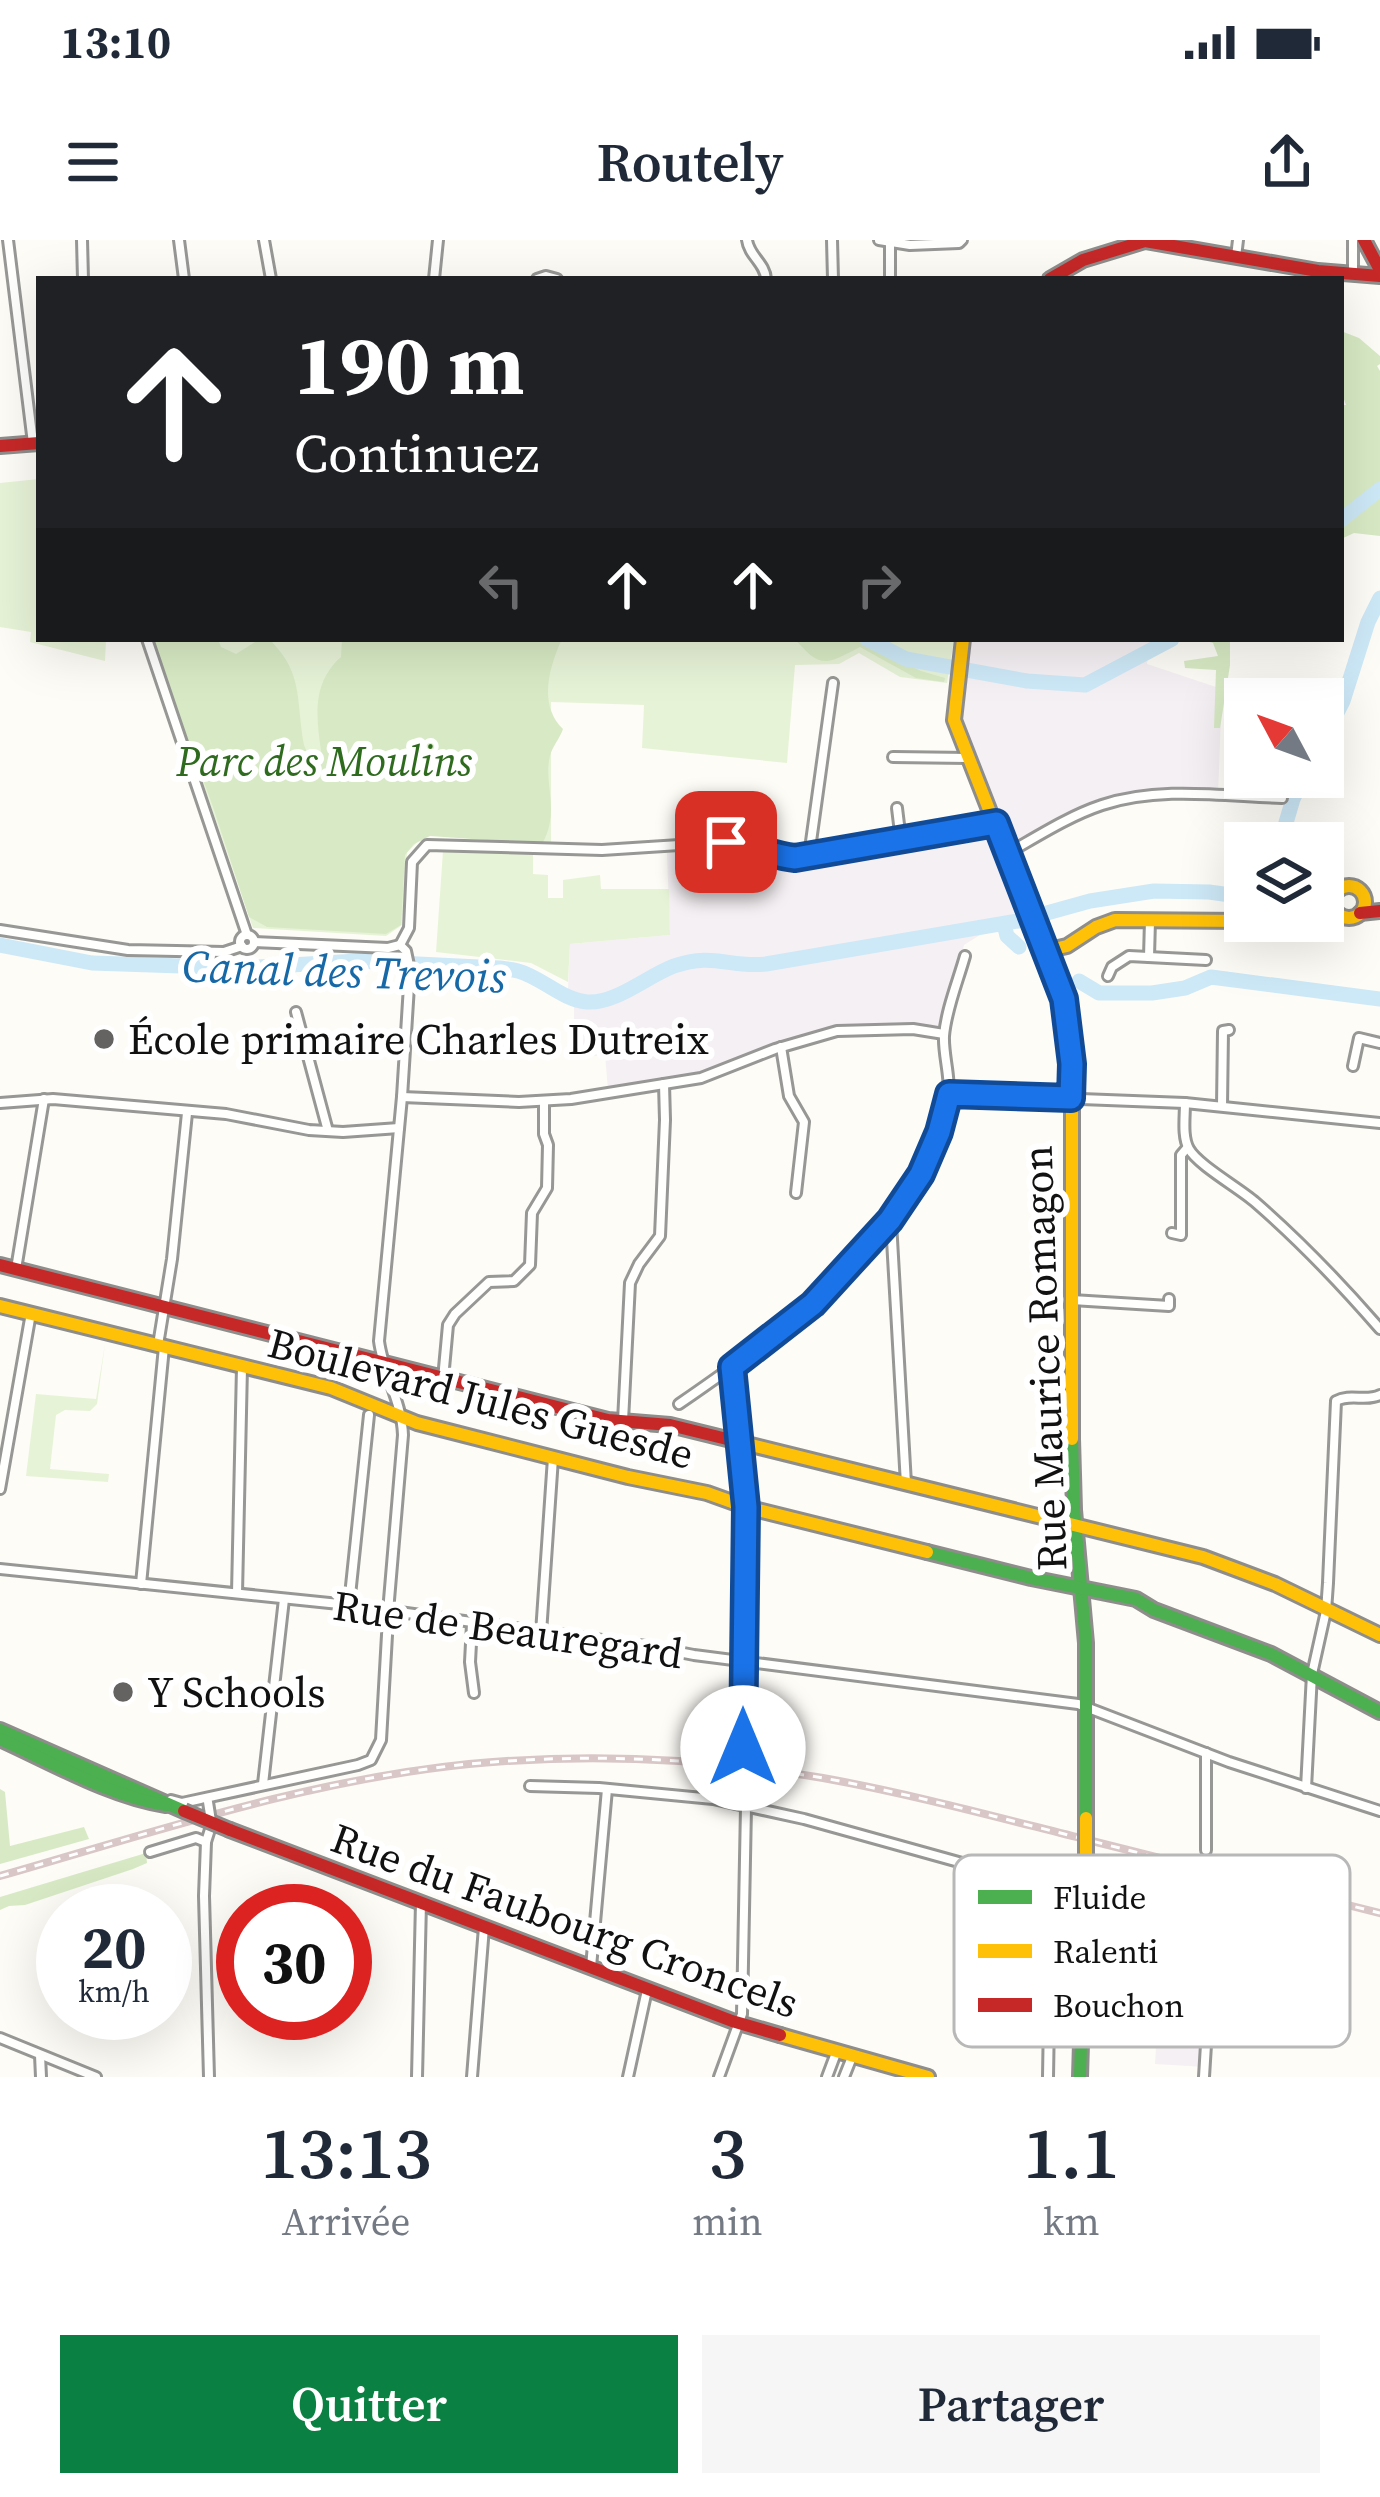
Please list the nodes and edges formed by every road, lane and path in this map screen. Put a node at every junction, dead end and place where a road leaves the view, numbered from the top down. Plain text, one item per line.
1 (8, 240) edge
2 (82, 240) edge
3 (179, 240) edge
4 (264, 240) edge
5 (438, 240) edge
6 (747, 240) edge
7 (832, 240) edge
8 (879, 240) edge
9 (962, 240) edge
10 (1238, 240) edge
11 (1353, 240) edge
12 (1364, 240) edge
13 (890, 241) edge
14 (1163, 242) edge
15 (1129, 243) edge
16 (1236, 257) junction
17 (1380, 273) edge
18 (1355, 275) junction
19 (83, 276) edge
20 (184, 276) edge
21 (270, 276) edge
22 (434, 276) edge
23 (765, 276) edge
24 (833, 276) edge
25 (890, 276) edge
26 (1055, 276) edge
27 (36, 443) edge
28 (0, 446) edge
29 (148, 642) edge
30 (963, 642) edge
31 (833, 683) dead end
32 (893, 757) dead end
33 (970, 758) junction
34 (1224, 795) edge
35 (897, 808) dead end
36 (996, 823) junction
37 (901, 841) junction
38 (1008, 853) junction
39 (809, 856) junction
40 (1344, 886) edge
41 (1364, 898) junction
42 (1380, 907) edge
43 (1360, 913) junction
44 (1344, 916) edge
45 (1150, 919) junction
46 (1224, 921) edge
47 (0, 929) edge
48 (250, 938) junction
49 (403, 948) junction
50 (1045, 951) junction
51 (965, 956) dead end
52 (1149, 957) junction
53 (1206, 960) dead end
54 (1108, 976) dead end
55 (296, 1012) dead end
56 (1229, 1030) dead end
57 (944, 1034) junction
58 (1380, 1042) edge
59 (781, 1047) junction
60 (1353, 1066) dead end
61 (664, 1084) junction
62 (949, 1094) junction
63 (402, 1097) junction
64 (1071, 1098) junction
65 (44, 1099) junction
66 (544, 1101) junction
67 (1185, 1102) junction
68 (0, 1103) edge
69 (1222, 1106) junction
70 (187, 1113) junction
71 (1380, 1124) edge
72 (399, 1128) junction
73 (328, 1131) junction
74 (1187, 1148) junction
75 (796, 1193) dead end
76 (890, 1220) junction
77 (1172, 1233) dead end
78 (0, 1265) edge
79 (16, 1270) junction
80 (1169, 1299) dead end
81 (1070, 1300) junction
82 (0, 1306) edge
83 (166, 1308) junction
84 (31, 1313) junction
85 (1380, 1329) edge
86 (161, 1346) junction
87 (383, 1363) junction
88 (242, 1367) junction
89 (732, 1367) junction
90 (443, 1378) junction
91 (1380, 1395) edge
92 (679, 1404) dead end
93 (369, 1415) dead end
94 (403, 1418) junction
95 (622, 1421) junction
96 (739, 1442) junction
97 (553, 1458) junction
98 (905, 1484) junction
99 (0, 1489) edge
100 (746, 1507) junction
101 (1075, 1526) junction
102 (0, 1569) edge
103 (141, 1584) junction
104 (1083, 1589) junction
105 (237, 1593) junction
106 (284, 1599) junction
107 (350, 1605) junction
108 (1326, 1606) junction
109 (388, 1611) junction
110 (472, 1624) junction
111 (541, 1633) junction
112 (1380, 1635) edge
113 (743, 1660) junction
114 (1312, 1674) junction
115 (474, 1693) dead end
116 (1087, 1707) junction
117 (1380, 1712) edge
118 (0, 1730) edge
119 (0, 1739) edge
120 (743, 1748) dead end
121 (1206, 1753) junction
122 (263, 1784) junction
123 (530, 1786) dead end
124 (1306, 1787) junction
125 (607, 1789) junction
126 (166, 1803) junction
127 (746, 1807) junction
128 (1380, 1811) edge
129 (205, 1815) junction
130 (1206, 1850) dead end
131 (150, 1852) dead end
132 (1086, 1855) edge
133 (954, 1861) edge
134 (421, 1902) junction
135 (484, 1927) junction
136 (591, 1968) junction
137 (647, 1990) junction
138 (740, 2024) junction
139 (0, 2038) edge
140 (1049, 2047) edge
141 (1081, 2047) edge
142 (1206, 2047) edge
143 (836, 2053) junction
144 (40, 2055) junction
145 (852, 2057) junction
146 (875, 2070) edge
147 (41, 2077) edge
148 (95, 2077) edge
149 (209, 2077) edge
150 (417, 2077) edge
151 (472, 2077) edge
152 (628, 2077) edge
153 (719, 2077) edge
154 (826, 2077) edge
155 (844, 2077) edge
156 (928, 2077) edge
157 (1048, 2077) edge
158 (1080, 2077) edge
159 (1204, 2077) edge

1 - 27 street
2 - 19 street
3 - 20 street
4 - 21 street
5 - 22 street
6 - 23 street
7 - 24 street
8 - 13 street
9 - 13 street
10 - 16 street
11 - 18 street
12 - 17 street
13 - 25 street
14 - 15 street
14 - 16 street
15 - 26 street
16 - 18 street
17 - 18 street
27 - 28 street
29 - 48 street
30 - 33 street, Rue Maurice Romagon
31 - 39 street
32 - 33 street
33 - 36 street, Rue Maurice Romagon
34 - 38 street
35 - 37 street
36 - 37 street
36 - 38 street, Rue Maurice Romagon
37 - 39 street
38 - 50 street, Rue Maurice Romagon
39 - 49 street
40 - 41 street
41 - 42 street
41 - 43 street
42 - 43 street
43 - 44 street
45 - 46 street
45 - 50 street
45 - 52 street
47 - 48 street
48 - 49 street
49 - 63 street
50 - 64 street, Rue Maurice Romagon
51 - 57 street
52 - 53 street
52 - 54 street
55 - 73 street
56 - 69 street
57 - 59 street
57 - 62 street
58 - 60 street
59 - 61 street
59 - 75 street
61 - 66 street
61 - 95 street
62 - 64 street
62 - 76 street
63 - 66 street
63 - 72 street
64 - 67 street
64 - 81 street, Rue Maurice Romagon
65 - 68 street
65 - 70 street
65 - 79 street
66 - 90 street
67 - 69 street
67 - 74 street
69 - 71 street
70 - 73 street
70 - 83 street
72 - 73 street
72 - 87 street
74 - 77 street
74 - 85 street
76 - 89 street
76 - 98 street
78 - 79 street, Boulevard Jules Guesde
79 - 83 street, Boulevard Jules Guesde
80 - 81 street
81 - 101 street, Rue Maurice Romagon
82 - 84 street, Boulevard Jules Guesde
83 - 86 street
83 - 87 street, Boulevard Jules Guesde
84 - 86 street, Boulevard Jules Guesde
84 - 99 street
86 - 88 street, Boulevard Jules Guesde
86 - 103 street
87 - 90 street, Boulevard Jules Guesde
87 - 94 street
88 - 94 street, Boulevard Jules Guesde
88 - 105 street
89 - 92 street
89 - 96 street
90 - 95 street, Boulevard Jules Guesde
91 - 108 street
93 - 107 street
94 - 97 street, Boulevard Jules Guesde
94 - 109 street
95 - 96 street, Boulevard Jules Guesde
96 - 98 street, Boulevard Jules Guesde
96 - 100 street
97 - 100 street, Boulevard Jules Guesde
97 - 111 street
98 - 101 street, Boulevard Jules Guesde
100 - 104 street, Boulevard Jules Guesde
100 - 113 street
101 - 104 street, Rue Maurice Romagon
101 - 108 street, Boulevard Jules Guesde
102 - 103 street, Rue de Beauregard
103 - 105 street, Rue de Beauregard
104 - 114 street, Boulevard Jules Guesde
104 - 116 street, Rue Maurice Romagon
105 - 106 street, Rue de Beauregard
106 - 107 street, Rue de Beauregard
106 - 122 street
107 - 109 street, Rue de Beauregard
108 - 112 street, Boulevard Jules Guesde
108 - 114 street
109 - 110 street, Rue de Beauregard
109 - 122 street
110 - 111 street, Rue de Beauregard
110 - 115 street
111 - 113 street, Rue de Beauregard
113 - 116 street, Rue de Beauregard
113 - 120 street
114 - 117 street, Boulevard Jules Guesde
114 - 124 street
116 - 121 street, Rue de Beauregard
116 - 132 street, Rue Maurice Romagon, bridge
118 - 126 street
119 - 126 street
121 - 124 street, Rue de Beauregard
121 - 130 street
122 - 129 street
123 - 125 street
124 - 128 street, Rue de Beauregard
125 - 127 street
125 - 136 street
126 - 129 street, Rue du Faubourg Croncels, bridge
126 - 129 street
127 - 133 street
127 - 138 street
129 - 131 street
129 - 134 street, Rue du Faubourg Croncels, bridge
129 - 149 street
134 - 135 street, Rue du Faubourg Croncels
134 - 150 street
135 - 136 street, Rue du Faubourg Croncels
135 - 151 street
136 - 137 street, Rue du Faubourg Croncels
137 - 138 street, Rue du Faubourg Croncels
137 - 152 street
138 - 143 street, Rue du Faubourg Croncels
138 - 153 street
139 - 144 street
140 - 157 street
141 - 158 street, Rue Maurice Romagon, bridge
142 - 159 street
143 - 145 street, Rue du Faubourg Croncels
143 - 154 street
144 - 147 street
144 - 148 street
145 - 146 street, Rue du Faubourg Croncels
145 - 155 street
146 - 156 street, Rue du Faubourg Croncels

